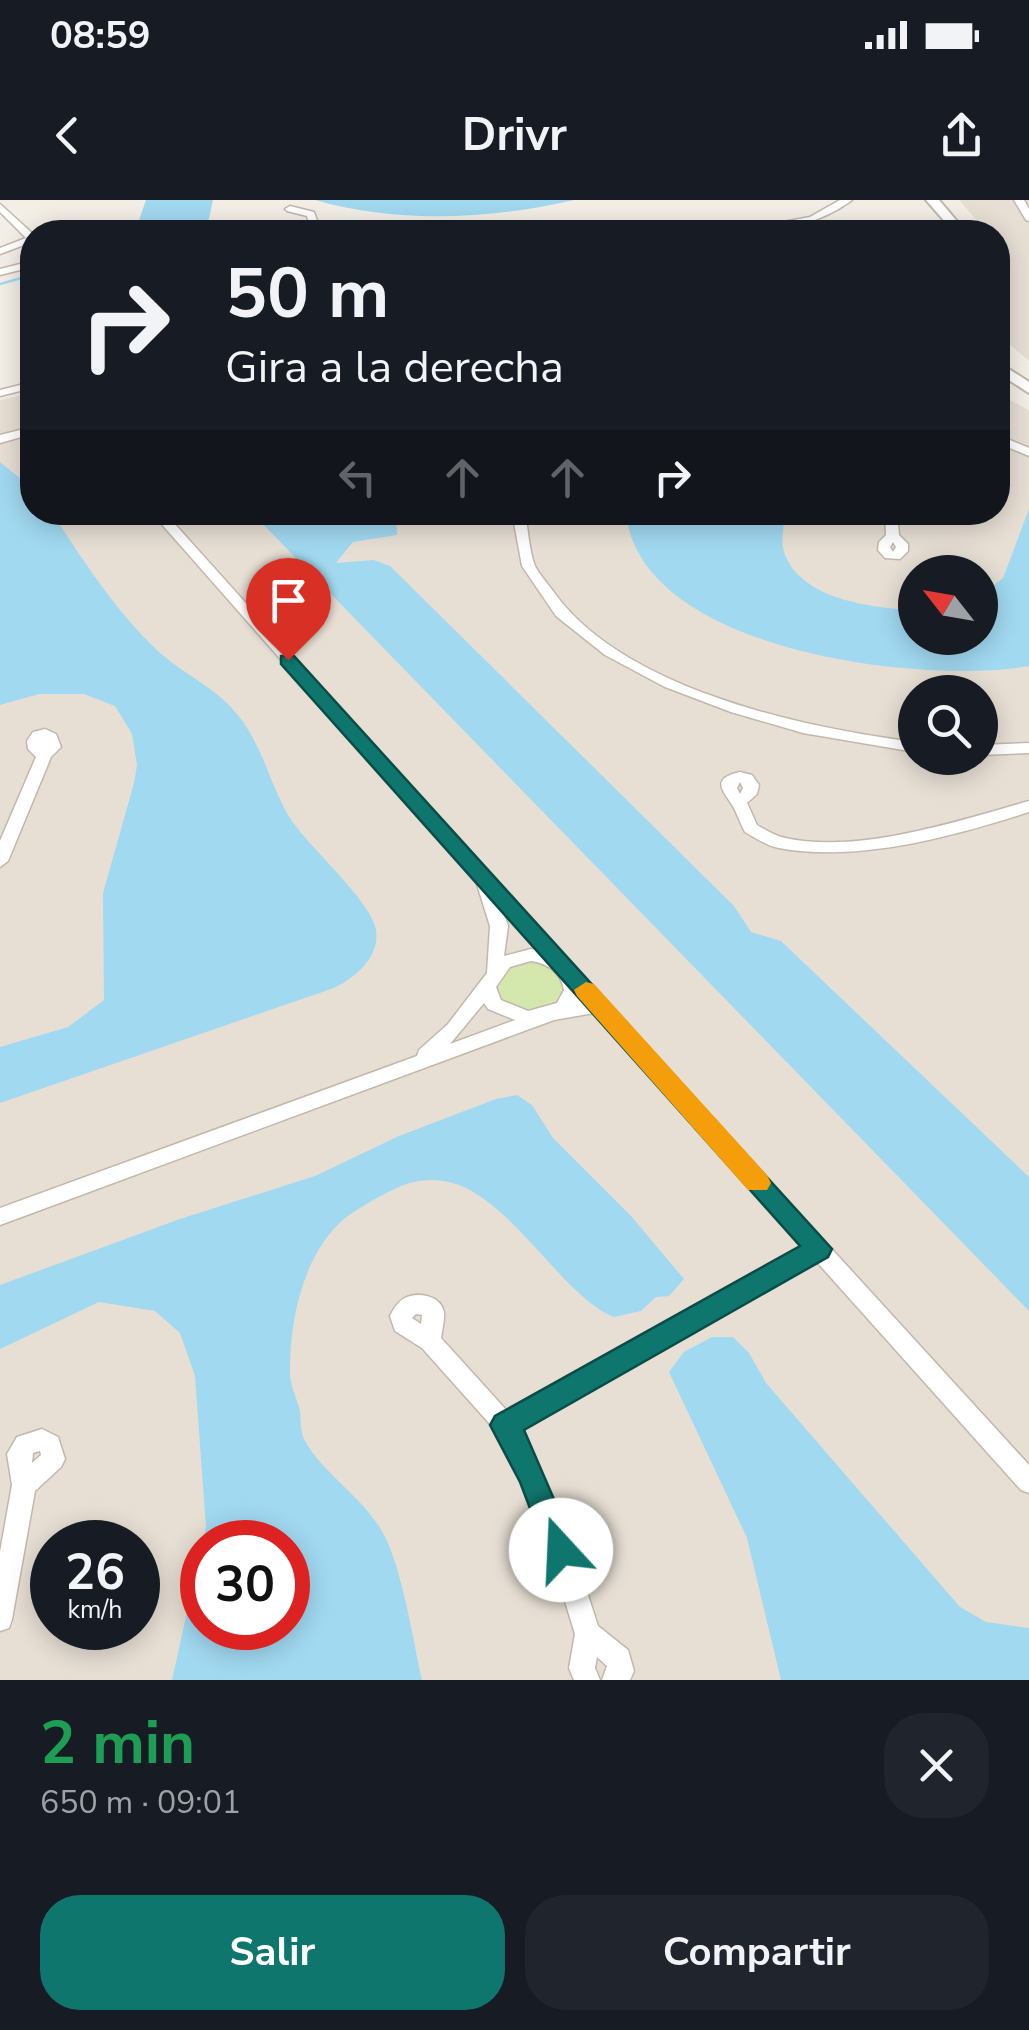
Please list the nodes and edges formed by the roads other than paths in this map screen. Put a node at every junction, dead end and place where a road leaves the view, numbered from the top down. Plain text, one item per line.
1 (847, 200) edge
2 (932, 200) edge
3 (944, 200) edge
4 (1019, 200) edge
5 (0, 206) edge
6 (290, 209) dead end
7 (1029, 218) edge
8 (313, 220) edge
9 (807, 220) edge
10 (950, 220) edge
11 (961, 220) edge
12 (20, 226) edge
13 (169, 525) edge
14 (520, 525) edge
15 (892, 525) edge
16 (894, 537) dead end
17 (898, 745) edge
18 (1029, 748) edge
19 (998, 749) edge
20 (44, 756) dead end
21 (739, 802) dead end
22 (1029, 806) edge
23 (0, 861) edge
24 (484, 879) junction
25 (568, 971) junction
26 (490, 978) junction
27 (599, 1005) junction
28 (552, 1014) junction
29 (396, 1072) junction
30 (0, 1217) edge
31 (819, 1249) junction
32 (430, 1340) dead end
33 (505, 1425) junction
34 (1029, 1482) edge
35 (24, 1485) dead end
36 (0, 1619) edge
37 (588, 1634) junction
38 (587, 1680) edge
39 (615, 1680) edge

1 - 9 street
2 - 10 street
3 - 11 street
4 - 7 street
5 - 12 street
6 - 8 street
13 - 24 street
14 - 17 street
15 - 16 street
18 - 19 street
20 - 23 street
21 - 22 street
24 - 25 street
24 - 26 street
25 - 26 street
25 - 27 street
25 - 28 street
26 - 28 street
26 - 29 street
27 - 28 street
27 - 31 street
28 - 29 street
29 - 30 street
31 - 33 street
31 - 34 street
32 - 33 street
33 - 37 street
35 - 36 street
37 - 38 street
37 - 39 street

